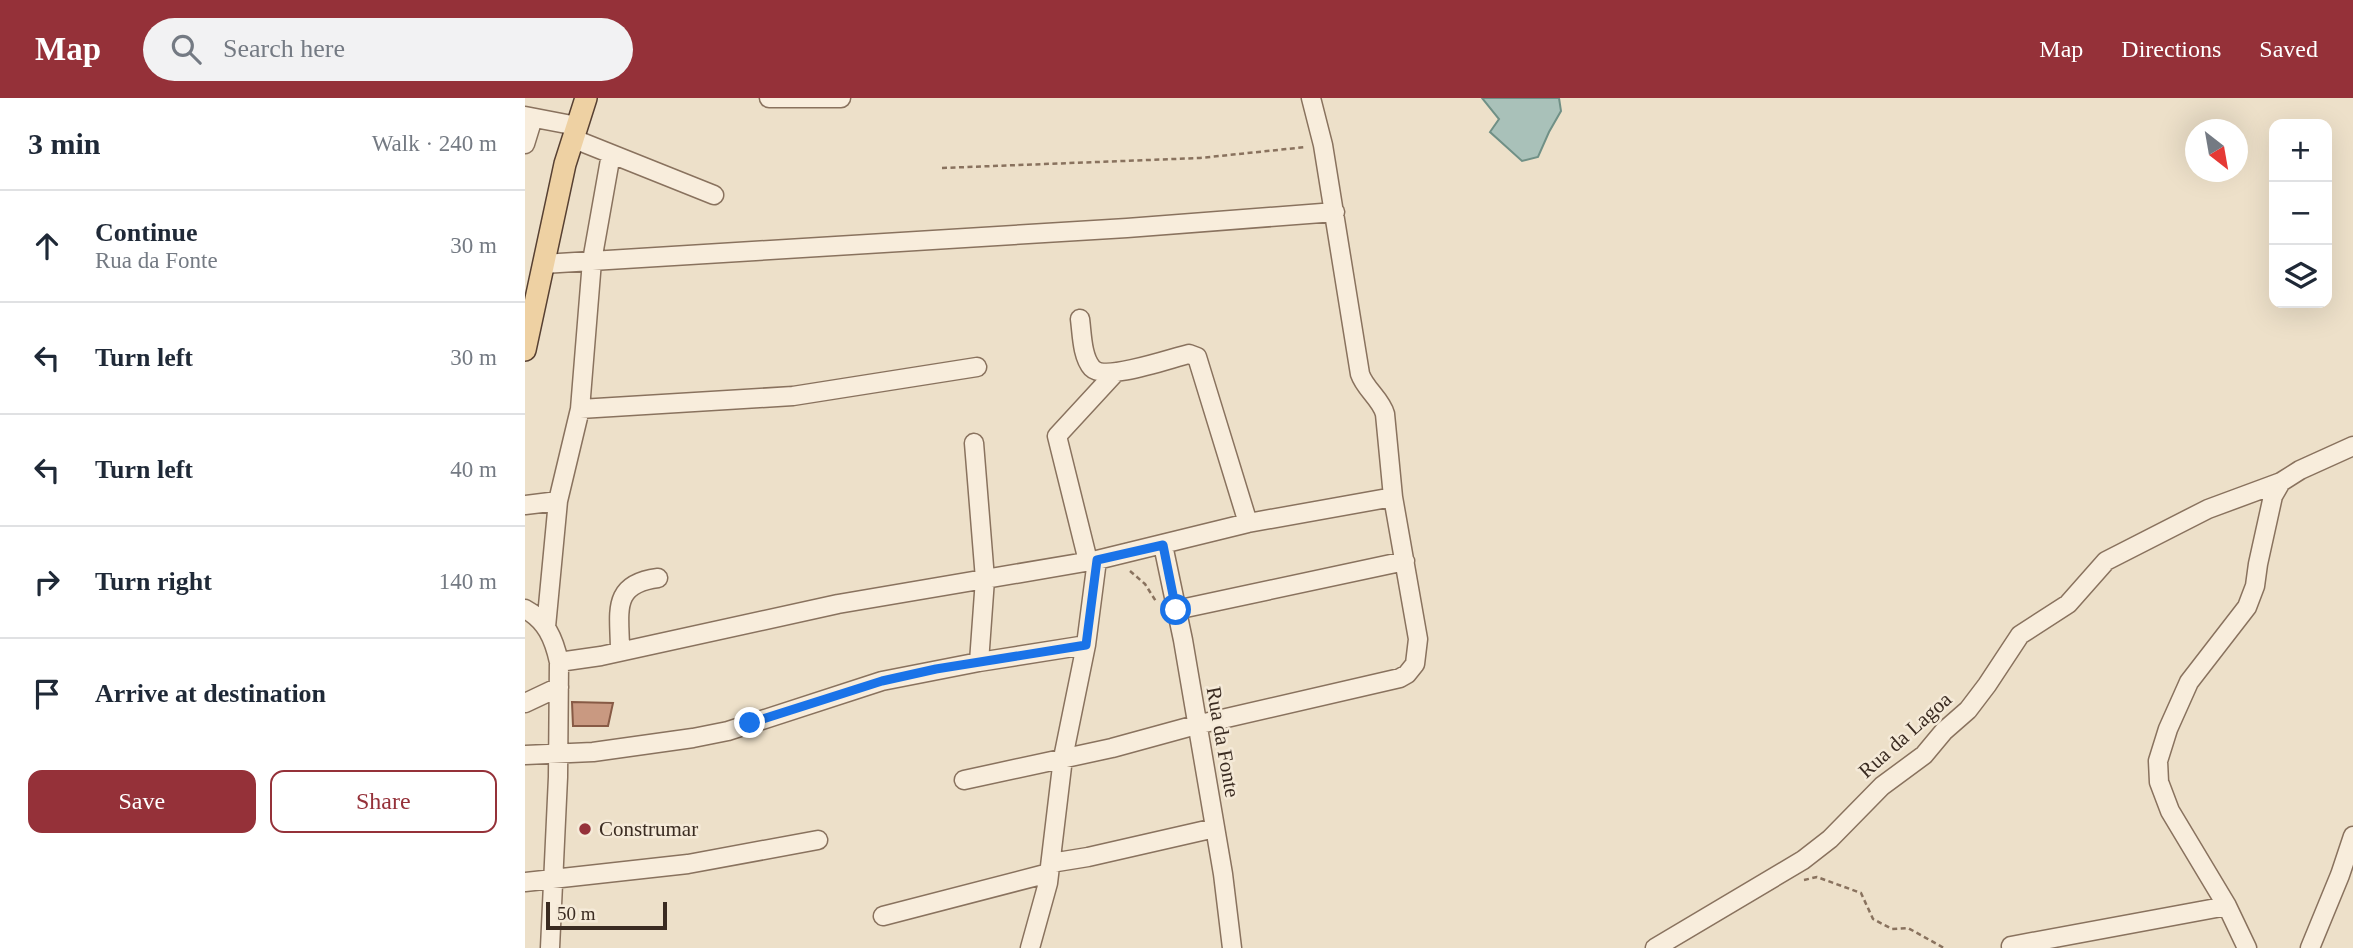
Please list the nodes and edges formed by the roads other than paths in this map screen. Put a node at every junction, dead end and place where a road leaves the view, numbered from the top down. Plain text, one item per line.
1 (586, 98) edge
2 (769, 98) edge
3 (841, 98) edge
4 (1311, 98) edge
5 (529, 117) edge
6 (575, 133) junction
7 (525, 144) edge
8 (611, 154) junction
9 (714, 195) dead end
10 (1335, 212) junction
11 (592, 261) junction
12 (543, 264) junction
13 (1080, 319) dead end
14 (525, 350) edge
15 (977, 367) dead end
16 (1116, 372) junction
17 (580, 410) junction
18 (974, 443) dead end
19 (2353, 446) edge
20 (2281, 482) junction
21 (1393, 497) junction
22 (558, 502) junction
23 (525, 505) edge
24 (1248, 523) junction
25 (1163, 545) junction
26 (1099, 559) junction
27 (1405, 561) junction
28 (657, 578) dead end
29 (985, 579) junction
30 (525, 609) edge
31 (1169, 610) junction
32 (546, 627) junction
33 (1086, 645) junction
34 (620, 652) junction
35 (559, 662) junction
36 (979, 662) junction
37 (559, 687) junction
38 (525, 703) edge
39 (1196, 725) junction
40 (558, 752) junction
41 (525, 755) edge
42 (1063, 758) junction
43 (964, 780) dead end
44 (1215, 828) junction
45 (2353, 836) edge
46 (818, 840) dead end
47 (1050, 868) junction
48 (554, 879) junction
49 (525, 882) edge
50 (2227, 906) junction
51 (883, 916) dead end
52 (550, 948) edge
53 (1030, 948) edge
54 (1232, 948) edge
55 (1655, 948) edge
56 (2012, 948) edge
57 (2247, 948) edge
58 (2310, 948) edge

1 - 6 main road
2 - 3 street
4 - 10 street
5 - 6 street
5 - 7 street
6 - 8 street
6 - 12 main road
8 - 9 street
8 - 11 street
10 - 11 street
10 - 21 street
11 - 12 street
11 - 17 street
12 - 14 main road
13 - 16 street
15 - 17 street
16 - 24 street
16 - 26 street
17 - 22 street
18 - 29 street
19 - 20 street, Rua da Lagoa
20 - 50 street
20 - 55 street, Rua da Lagoa
21 - 24 street
21 - 27 street
22 - 23 street
22 - 32 street
24 - 25 street
25 - 26 street
25 - 31 street, Rua da Fonte
26 - 29 street
26 - 33 street
27 - 31 street
27 - 39 street
28 - 34 street
29 - 34 street
29 - 36 street
30 - 32 street
31 - 39 street, Rua da Fonte
32 - 35 street
33 - 36 street
33 - 42 street
34 - 35 street
35 - 37 street
36 - 40 street
37 - 38 street
37 - 40 street
39 - 42 street
39 - 44 street, Rua da Fonte
40 - 41 street
40 - 48 street
42 - 43 street
42 - 47 street
44 - 47 street
44 - 54 street, Rua da Fonte
45 - 58 street
46 - 48 street
47 - 51 street
47 - 53 street
48 - 49 street
48 - 52 street
50 - 56 street
50 - 57 street

